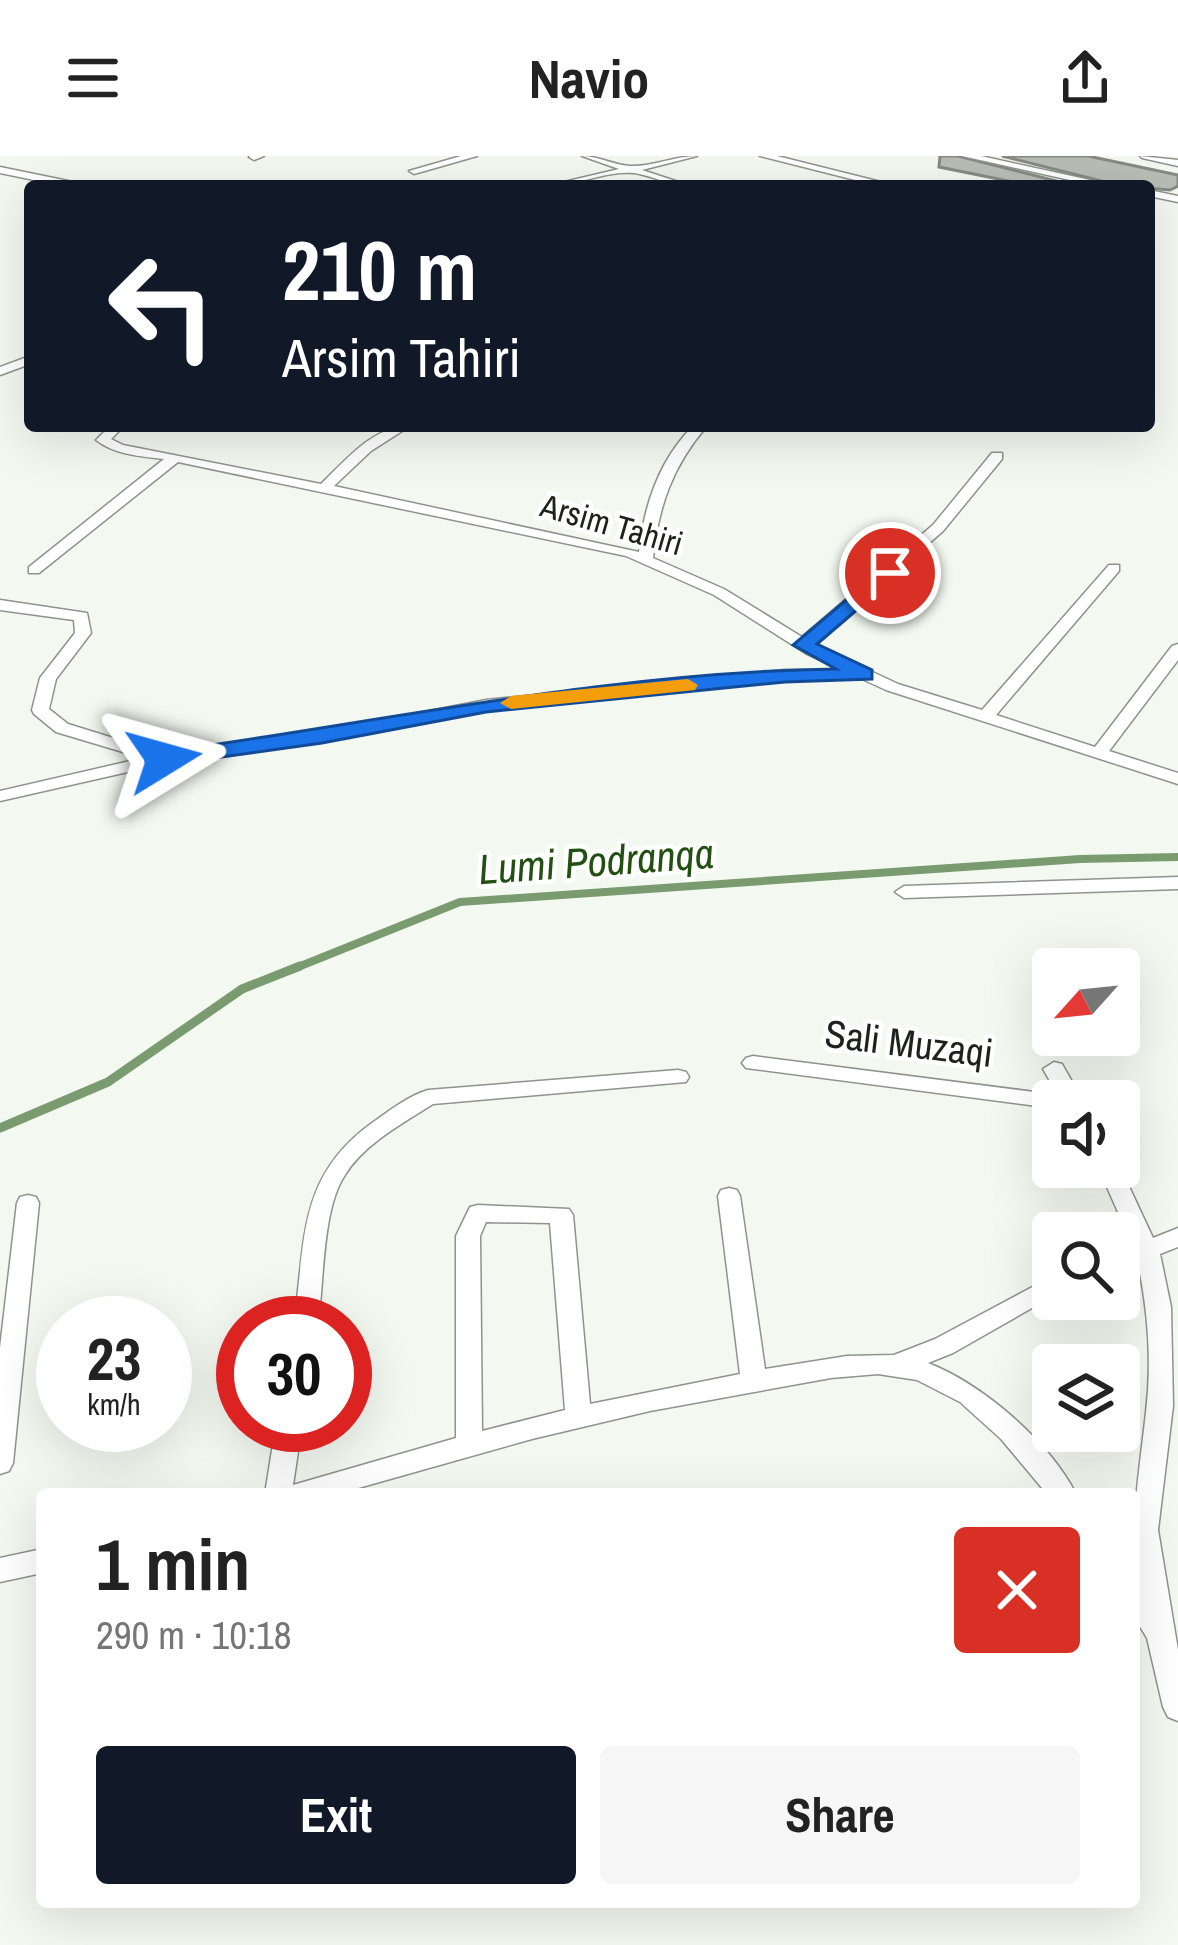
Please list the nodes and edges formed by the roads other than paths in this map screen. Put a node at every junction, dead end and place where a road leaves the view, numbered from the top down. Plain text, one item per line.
1 (472, 156) edge
2 (587, 156) edge
3 (692, 156) edge
4 (765, 156) edge
5 (968, 156) edge
6 (1145, 156) edge
7 (1178, 163) edge
8 (622, 169) junction
9 (0, 170) edge
10 (414, 170) dead end
11 (49, 180) edge
12 (587, 180) edge
13 (663, 180) edge
14 (867, 180) edge
15 (1083, 180) edge
16 (112, 432) edge
17 (393, 432) edge
18 (695, 432) edge
19 (997, 456) dead end
20 (175, 457) junction
21 (322, 490) junction
22 (646, 559) junction
23 (1114, 568) dead end
24 (34, 570) dead end
25 (0, 605) edge
26 (803, 645) junction
27 (1178, 649) edge
28 (865, 674) junction
29 (986, 716) junction
30 (1100, 752) junction
31 (164, 759) junction
32 (1178, 778) edge
33 (0, 796) edge
34 (1178, 883) edge
35 (904, 892) dead end
36 (753, 1063) dead end
37 (1054, 1070) dead end
38 (678, 1078) dead end
39 (1060, 1080) edge
40 (1032, 1098) edge
41 (1119, 1188) edge
42 (729, 1196) dead end
43 (28, 1203) dead end
44 (1178, 1237) edge
45 (1147, 1250) junction
46 (1140, 1252) edge
47 (310, 1296) edge
48 (1032, 1297) edge
49 (896, 1365) junction
50 (754, 1381) junction
51 (579, 1420) junction
52 (469, 1448) junction
53 (285, 1452) edge
54 (0, 1463) edge
55 (279, 1488) edge
56 (321, 1488) edge
57 (1058, 1488) edge
58 (36, 1562) edge
59 (0, 1570) edge
60 (1140, 1601) edge
61 (1160, 1635) junction
62 (1178, 1707) edge

1 - 10 street
2 - 8 street
3 - 8 street
4 - 14 street
5 - 15 street
6 - 7 street
8 - 12 street
8 - 13 street
9 - 11 street
16 - 20 street, Arsim Tahiri
17 - 21 street
18 - 22 street
19 - 26 street
20 - 21 street, Arsim Tahiri
20 - 24 street
21 - 22 street, Arsim Tahiri
22 - 26 street, Arsim Tahiri
23 - 29 street
25 - 31 street
26 - 28 street, Arsim Tahiri
27 - 30 street
28 - 29 street, Arsim Tahiri
28 - 31 street
29 - 30 street, Arsim Tahiri
30 - 32 street, Arsim Tahiri
31 - 33 street
34 - 35 street
36 - 40 street, Sali Muzaqi
37 - 39 street
38 - 47 street
41 - 45 street
42 - 50 street
43 - 54 street
44 - 45 street
45 - 46 street
45 - 61 street
48 - 49 street
49 - 50 street
49 - 57 street
50 - 51 street
51 - 52 street
51 - 52 street
52 - 56 street
53 - 55 street
58 - 59 street
60 - 61 street
61 - 62 street

